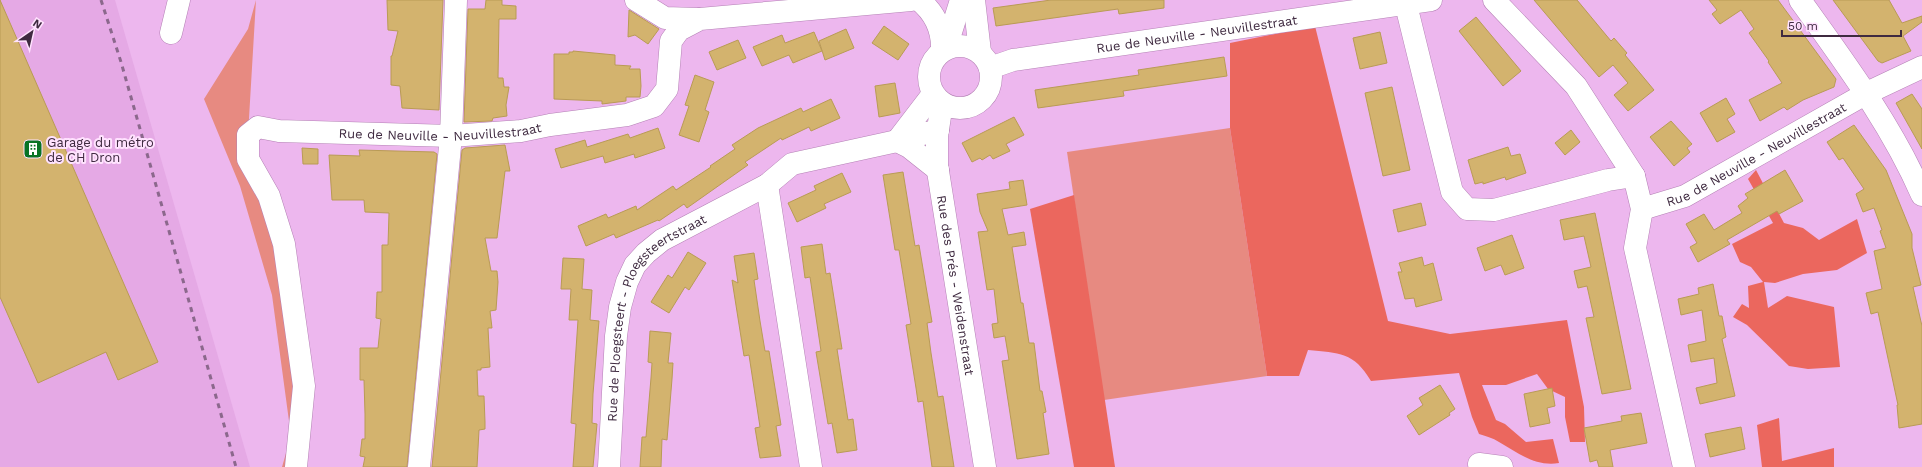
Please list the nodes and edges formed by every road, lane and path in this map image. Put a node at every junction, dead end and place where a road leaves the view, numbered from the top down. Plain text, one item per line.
1 (179, 0) edge
2 (456, 0) edge
3 (636, 0) edge
4 (911, 0) edge
5 (919, 0) edge
6 (1431, 0) edge
7 (1494, 0) edge
8 (1800, 0) edge
9 (966, 4) edge
10 (1406, 5) junction
11 (700, 19) junction
12 (171, 33) dead end
13 (944, 49) junction
14 (985, 60) junction
15 (1918, 75) edge
16 (1867, 93) junction
17 (938, 98) junction
18 (938, 130) junction
19 (452, 136) junction
20 (897, 142) junction
21 (938, 170) junction
22 (1634, 176) junction
23 (767, 185) junction
24 (1922, 195) edge
25 (1642, 208) junction
26 (1479, 464) dead end
27 (296, 467) edge
28 (420, 467) edge
29 (609, 467) edge
30 (811, 467) edge
31 (985, 467) edge
32 (1502, 467) edge
33 (1684, 467) edge

1 - 12 street
2 - 19 street
3 - 11 street
4 - 11 street, Rue de Neuville - Neuvillestraat
5 - 13 street
6 - 10 street, Rue de Neuville - Neuvillestraat
7 - 22 street
8 - 16 street
9 - 13 street, Rue des Prés - Weidenstraat
9 - 14 street, Rue des Prés - Weidenstraat
10 - 14 street, Rue de Neuville - Neuvillestraat
10 - 22 street
11 - 19 street, Rue de Neuville - Neuvillestraat
13 - 14 street
13 - 17 street, Rue des Prés - Weidenstraat
14 - 17 street, Rue des Prés - Weidenstraat
15 - 16 street, Rue de Neuville - Neuvillestraat
16 - 24 street
16 - 25 street, Rue de Neuville - Neuvillestraat
17 - 18 street, Rue des Prés - Weidenstraat
17 - 20 street
18 - 20 street, Rue de Ploegsteert - Ploegsteertstraat
18 - 21 street, Rue des Prés - Weidenstraat
19 - 27 street, Rue de Neuville - Neuvillestraat
19 - 28 street
20 - 21 street
20 - 23 street, Rue de Ploegsteert - Ploegsteertstraat
21 - 31 street, Rue des Prés - Weidenstraat
22 - 25 street
23 - 29 street, Rue de Ploegsteert - Ploegsteertstraat
23 - 30 street
25 - 33 street
26 - 32 street

